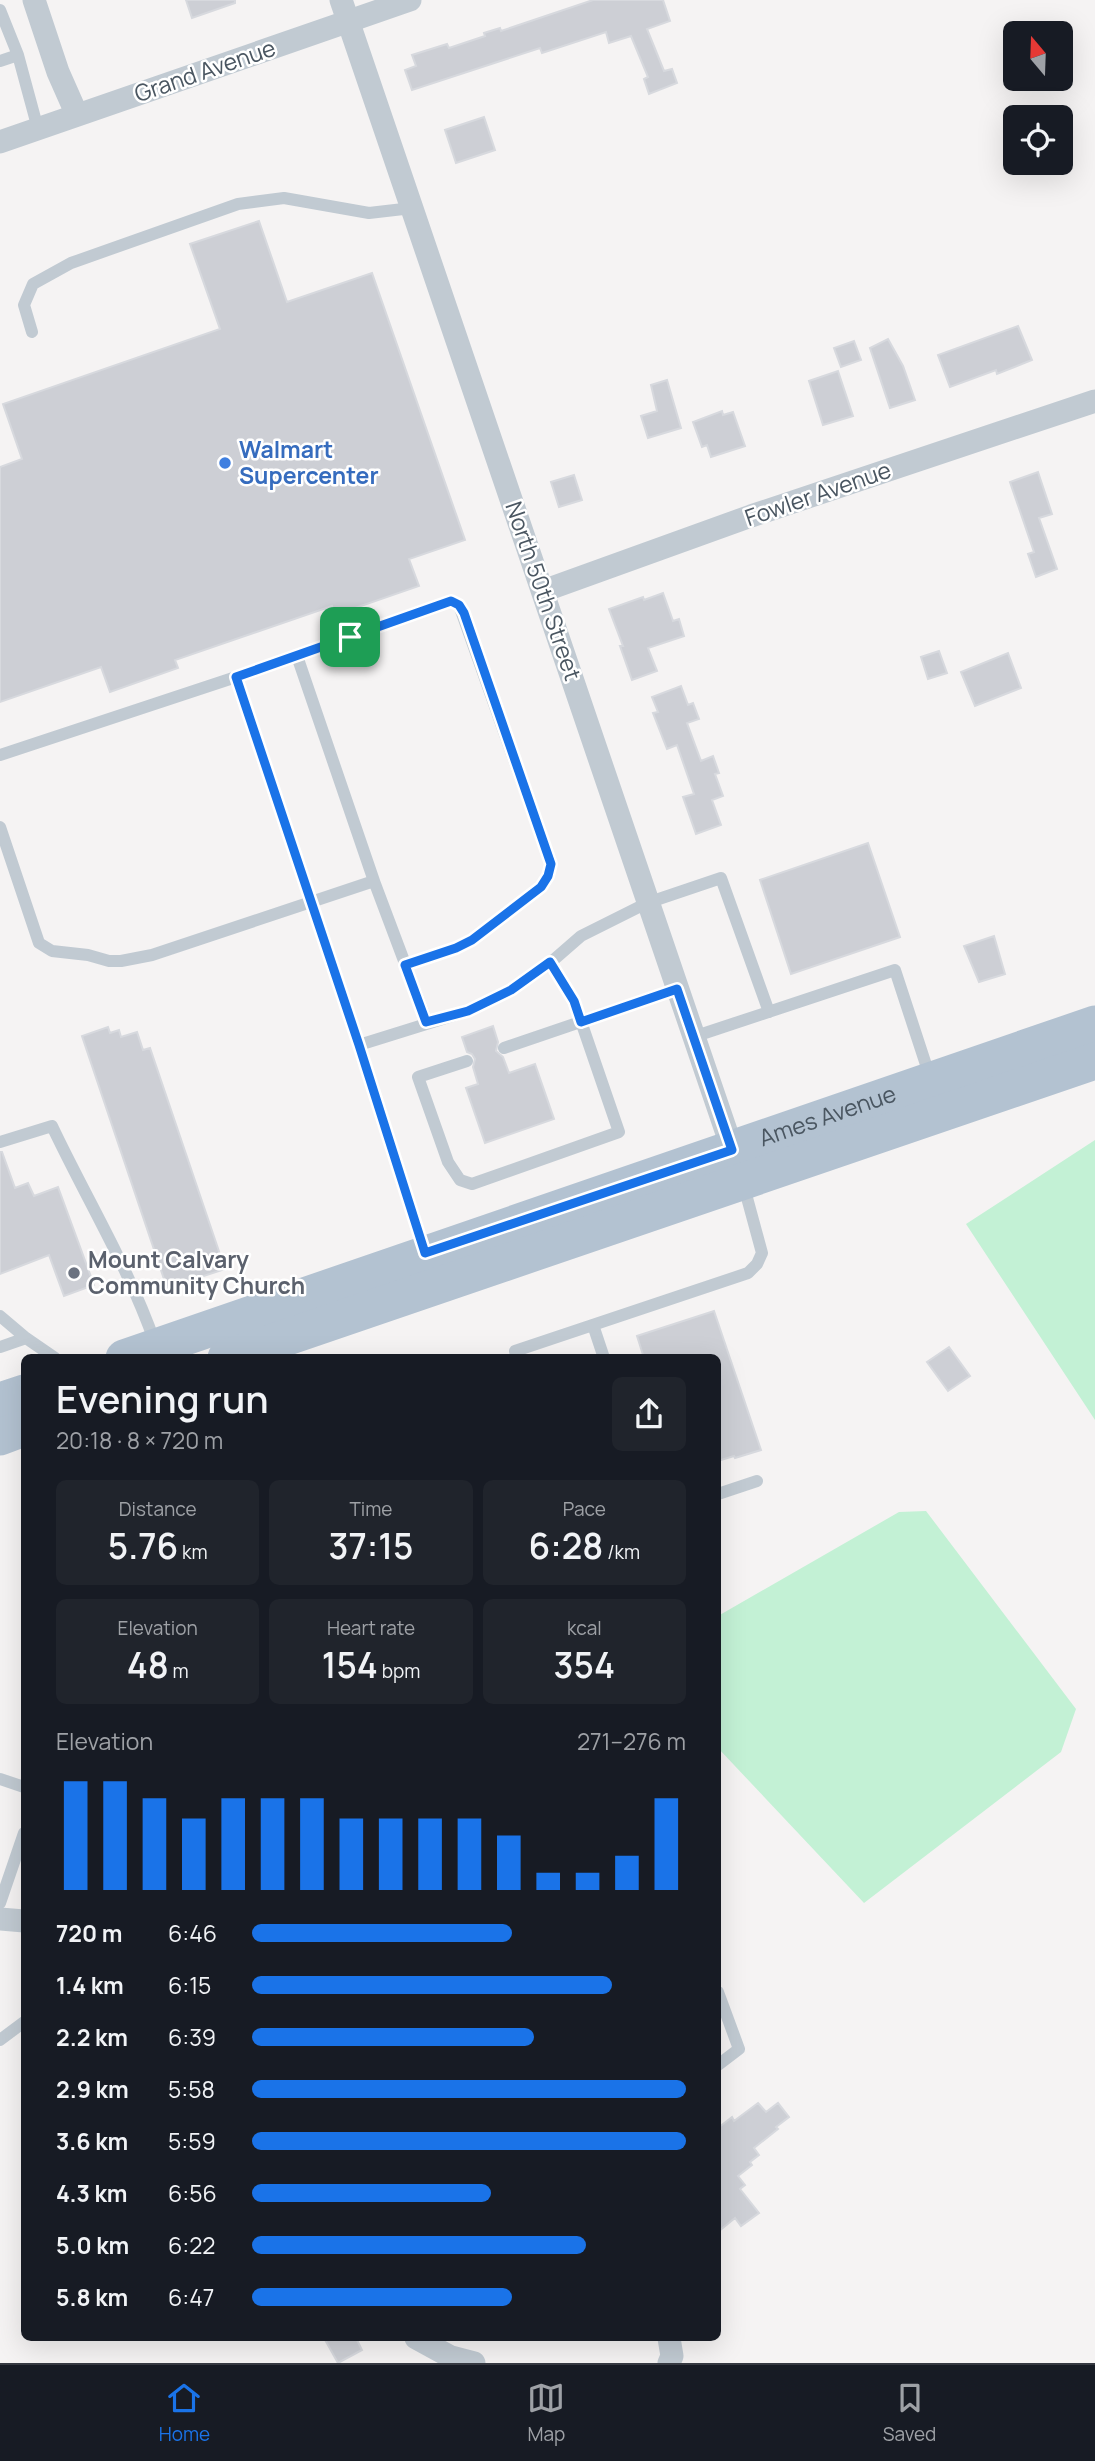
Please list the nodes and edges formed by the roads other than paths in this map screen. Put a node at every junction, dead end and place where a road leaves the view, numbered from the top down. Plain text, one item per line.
1 (34, 0) edge
2 (410, 0) edge
3 (0, 10) edge
4 (344, 11) edge
5 (18, 55) junction
6 (0, 61) edge
7 (77, 115) junction
8 (38, 129) junction
9 (0, 142) edge
10 (412, 208) junction
11 (32, 332) dead end
12 (1095, 401) edge
13 (543, 591) junction
14 (297, 656) junction
15 (236, 677) junction
16 (0, 755) edge
17 (0, 827) edge
18 (374, 881) junction
19 (310, 902) junction
20 (647, 903) junction
21 (550, 962) junction
22 (405, 965) junction
23 (677, 989) junction
24 (769, 1012) junction
25 (426, 1022) junction
26 (581, 1022) junction
27 (1095, 1024) edge
28 (693, 1037) junction
29 (359, 1045) junction
30 (504, 1048) dead end
31 (467, 1061) dead end
32 (1095, 1061) edge
33 (931, 1081) junction
34 (0, 1142) edge
35 (738, 1166) junction
36 (430, 1270) junction
37 (0, 1316) edge
38 (593, 1325) junction
39 (26, 1338) junction
40 (0, 1347) edge
41 (140, 1352) edge
42 (49, 1354) edge
43 (235, 1354) edge
44 (516, 1354) edge
45 (603, 1354) edge
46 (11, 1402) edge
47 (0, 1437) edge
48 (757, 1480) dead end
49 (721, 1493) edge
50 (0, 1779) edge
51 (21, 1786) edge
52 (21, 1842) edge
53 (0, 1903) edge
54 (0, 1919) edge
55 (21, 1921) edge
56 (721, 2000) edge
57 (21, 2024) edge
58 (0, 2040) edge
59 (721, 2063) edge
60 (421, 2341) edge
61 (670, 2341) edge
62 (474, 2363) edge
63 (669, 2363) edge

1 - 7 street
2 - 4 street, Grand Avenue
3 - 5 lane
4 - 7 street, Grand Avenue
4 - 10 street, North 50th Street
5 - 6 lane
5 - 8 lane
7 - 8 street, Grand Avenue
8 - 9 street, Grand Avenue
10 - 11 lane
10 - 13 street, North 50th Street
12 - 13 street, Fowler Avenue
13 - 20 street, North 50th Street
14 - 15 lane
14 - 18 lane
14 - 22 lane
15 - 16 lane
15 - 19 lane
17 - 19 lane
18 - 19 lane
18 - 22 lane
19 - 29 lane
20 - 21 lane
20 - 23 street, North 50th Street
20 - 24 lane
21 - 25 lane
21 - 26 lane
22 - 25 lane
23 - 26 lane
23 - 28 street, North 50th Street
24 - 28 lane
24 - 33 lane
25 - 29 lane
26 - 30 lane
26 - 31 lane
27 - 33 main road, Ames Avenue
28 - 35 street, North 50th Street
29 - 36 lane
32 - 35 main road, Ames Avenue
33 - 35 main road, Ames Avenue
34 - 41 lane
35 - 36 main road, Ames Avenue
35 - 38 lane
36 - 41 main road, Ames Avenue
36 - 43 main road, Ames Avenue
37 - 39 lane
38 - 44 lane
38 - 45 lane
39 - 40 lane
39 - 42 lane
46 - 47 main road
48 - 49 lane
50 - 51 lane
52 - 53 lane
54 - 55 street
56 - 59 lane
57 - 58 lane
60 - 62 street
61 - 63 street

